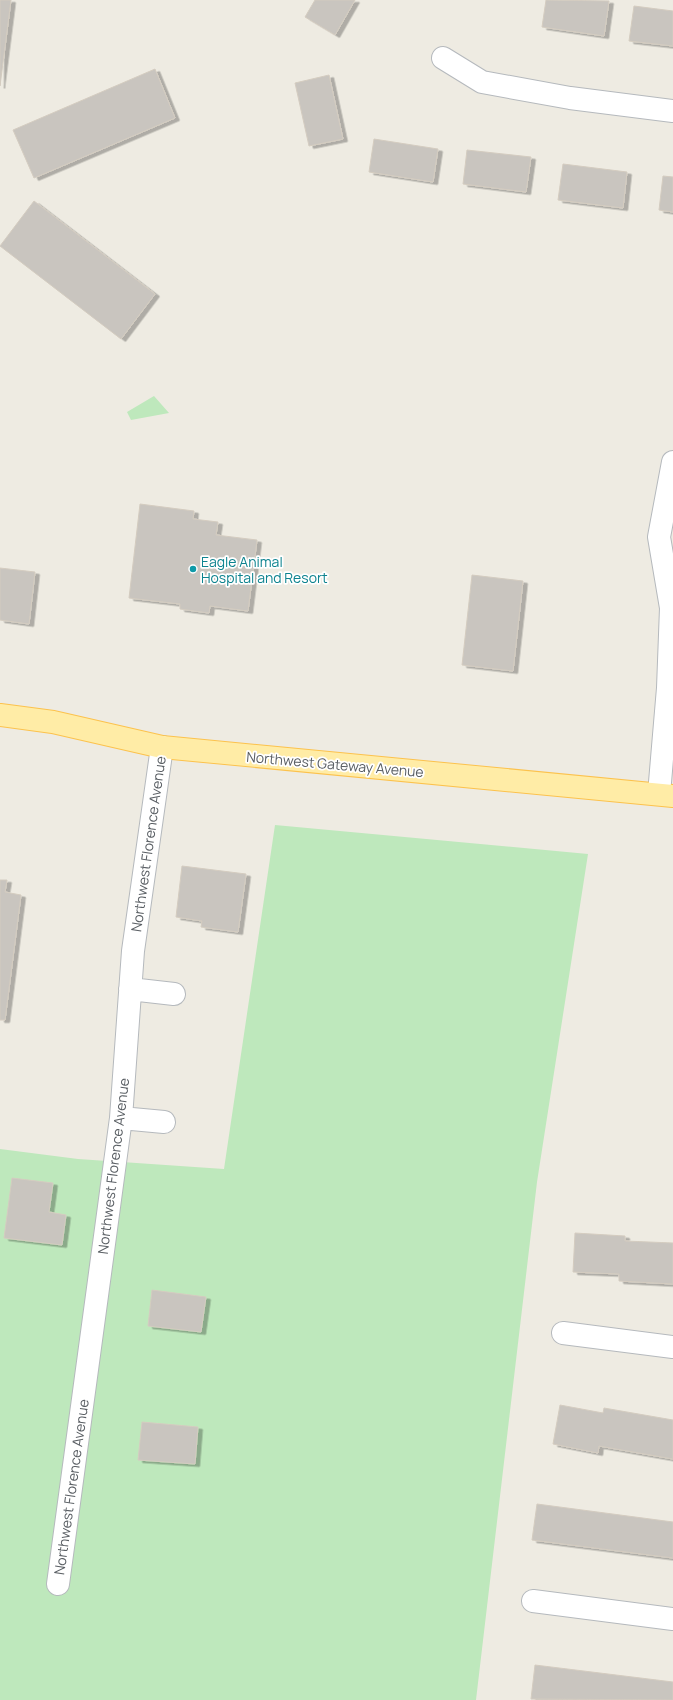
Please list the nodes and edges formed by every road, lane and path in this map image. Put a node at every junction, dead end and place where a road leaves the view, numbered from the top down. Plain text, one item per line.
1 (443, 58) dead end
2 (673, 111) edge
3 (673, 462) edge
4 (0, 715) edge
5 (162, 747) junction
6 (666, 795) edge
7 (130, 989) junction
8 (174, 994) dead end
9 (121, 1118) junction
10 (164, 1122) dead end
11 (563, 1333) dead end
12 (673, 1347) edge
13 (58, 1584) dead end
14 (533, 1601) dead end
15 (673, 1619) edge

1 - 2 street
3 - 6 street
4 - 5 main road, Northwest Gateway Avenue
5 - 6 main road, Northwest Gateway Avenue
5 - 7 street, Northwest Florence Avenue
7 - 8 street
7 - 9 street, Northwest Florence Avenue
9 - 10 street
9 - 13 street, Northwest Florence Avenue
11 - 12 street
14 - 15 street

